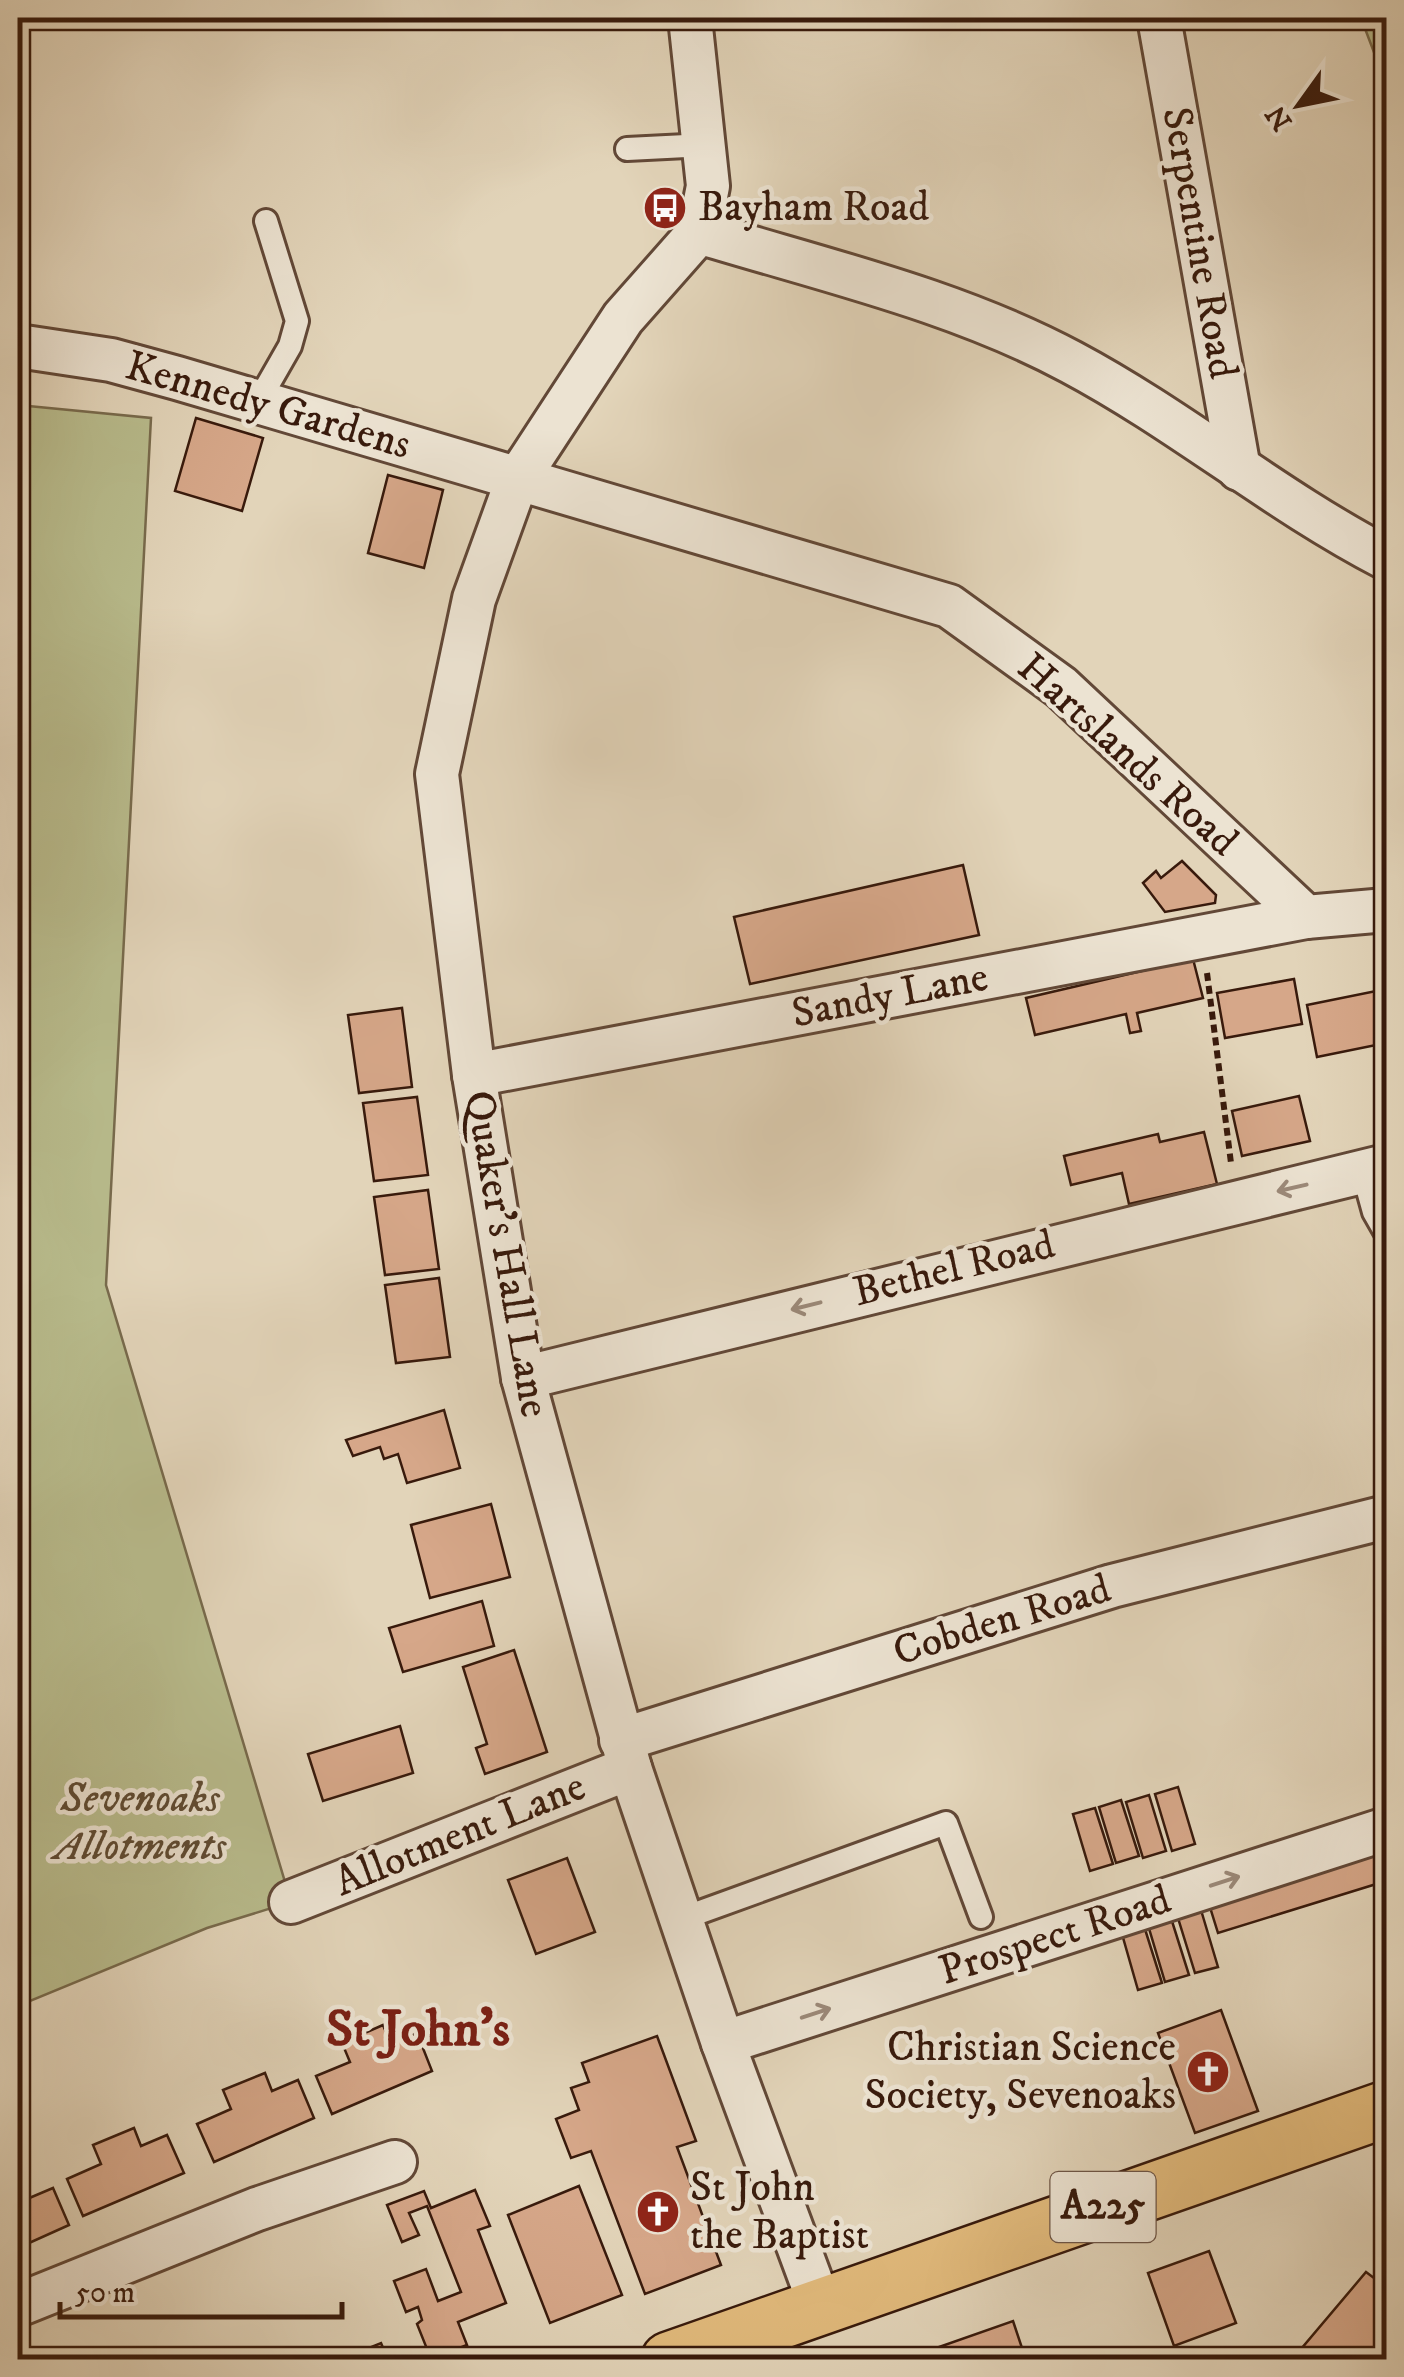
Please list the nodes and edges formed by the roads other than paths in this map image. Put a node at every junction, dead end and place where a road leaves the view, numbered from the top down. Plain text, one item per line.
1 (690, 18) edge
2 (1160, 18) edge
3 (706, 145) junction
4 (627, 149) dead end
5 (266, 221) dead end
6 (698, 232) junction
7 (18, 346) edge
8 (258, 402) junction
9 (1238, 469) junction
10 (516, 480) junction
11 (1386, 558) edge
12 (1386, 910) edge
13 (1306, 917) junction
14 (474, 1075) junction
15 (1375, 1169) edge
16 (1386, 1233) edge
17 (523, 1378) junction
18 (1386, 1517) edge
19 (626, 1754) junction
20 (1386, 1830) edge
21 (291, 1902) dead end
22 (980, 1917) dead end
23 (681, 1919) junction
24 (723, 2043) junction
25 (1386, 2109) edge
26 (395, 2162) dead end
27 (18, 2305) edge
28 (820, 2305) junction
29 (669, 2360) edge

1 - 3 street
2 - 9 street, Serpentine Road
3 - 4 lane
3 - 6 street
5 - 8 lane
6 - 9 street
6 - 10 street, Quaker's Hall Lane
7 - 8 street, Kennedy Gardens
8 - 10 street, Kennedy Gardens
9 - 11 street
10 - 13 street, Hartslands Road
10 - 14 street, Quaker's Hall Lane
12 - 13 street
13 - 14 street, Sandy Lane
14 - 17 street, Quaker's Hall Lane
15 - 16 lane
15 -> 17 street, Bethel Road
17 - 19 street, Quaker's Hall Lane
18 - 19 street, Cobden Road
19 - 21 street, Allotment Lane
19 - 23 street, Quaker's Hall Lane
24 -> 20 street, Prospect Road
22 - 23 lane
23 - 24 street, Quaker's Hall Lane
24 - 28 street, Quaker's Hall Lane
25 - 28 main road, A225
26 - 27 street
28 - 29 main road, A225

